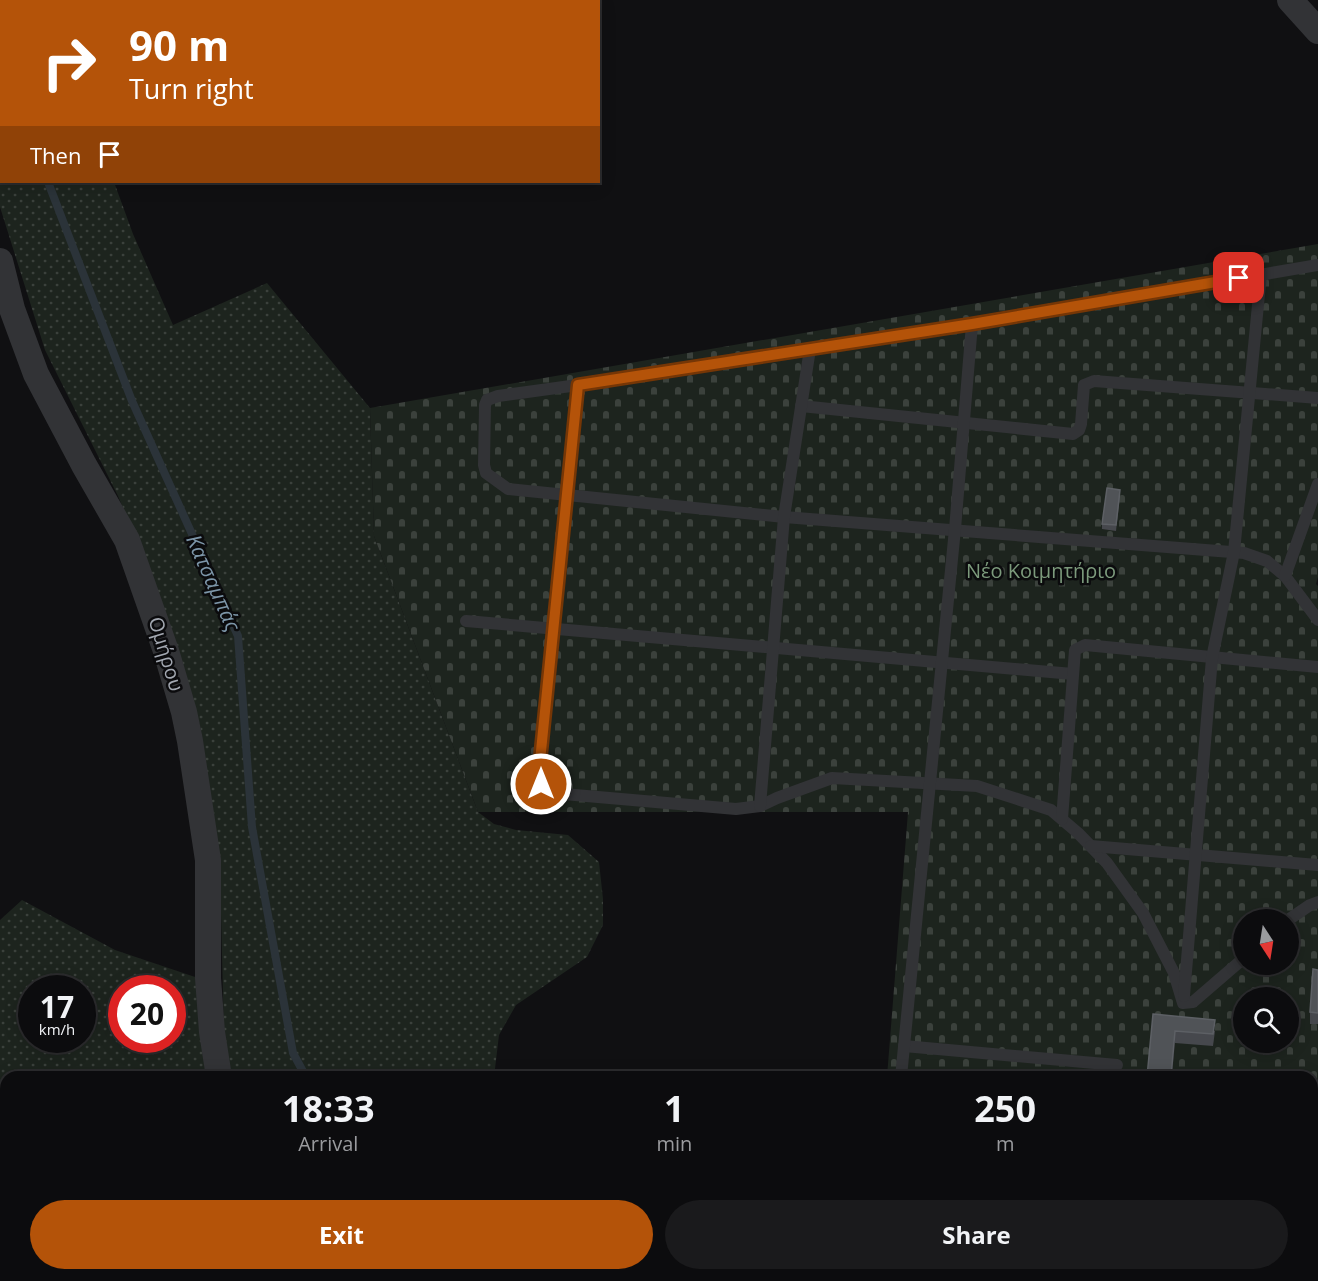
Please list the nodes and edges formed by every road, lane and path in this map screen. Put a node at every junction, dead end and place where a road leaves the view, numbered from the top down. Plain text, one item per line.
1 (1290, 0) edge
2 (1318, 31) edge
3 (0, 261) edge
4 (1318, 265) edge
5 (1261, 274) junction
6 (972, 324) junction
7 (810, 349) junction
8 (578, 385) junction
9 (1250, 392) junction
10 (1318, 398) edge
11 (801, 406) junction
12 (964, 423) junction
13 (1318, 484) edge
14 (566, 495) junction
15 (784, 517) junction
16 (955, 529) junction
17 (1234, 552) junction
18 (1286, 576) junction
19 (1318, 620) edge
20 (466, 621) dead end
21 (553, 628) junction
22 (774, 648) junction
23 (1212, 658) junction
24 (941, 663) junction
25 (1318, 667) edge
26 (1073, 674) junction
27 (929, 784) junction
28 (760, 806) junction
29 (1062, 819) junction
30 (1091, 846) junction
31 (1197, 855) junction
32 (1318, 865) edge
33 (1318, 902) edge
34 (1299, 912) edge
35 (1233, 967) edge
36 (1183, 1003) junction
37 (904, 1047) junction
38 (1117, 1065) dead end
39 (218, 1071) edge
40 (902, 1071) edge

1 - 2 street
3 - 39 street, Ομήρου
4 - 5 lane
5 - 6 lane
5 - 9 lane
6 - 7 lane
6 - 12 lane
7 - 8 lane
7 - 11 lane
8 - 14 lane
8 - 14 lane
9 - 10 lane
9 - 12 lane
9 - 17 lane
11 - 12 lane
11 - 15 lane
12 - 16 lane
13 - 18 lane
14 - 15 lane
14 - 21 lane
15 - 16 lane
15 - 22 lane
16 - 17 lane
16 - 24 lane
17 - 18 lane
17 - 23 lane
18 - 19 lane
20 - 21 lane
21 - 22 lane
21 - 28 lane
22 - 24 lane
22 - 28 lane
23 - 25 lane
23 - 26 lane
23 - 31 lane
24 - 26 lane
24 - 27 lane
26 - 29 lane
27 - 28 lane
27 - 29 lane
27 - 37 lane
29 - 30 lane
30 - 31 lane
30 - 36 lane
31 - 32 lane
31 - 36 lane
33 - 34 lane
35 - 36 lane
37 - 38 lane
37 - 40 lane

